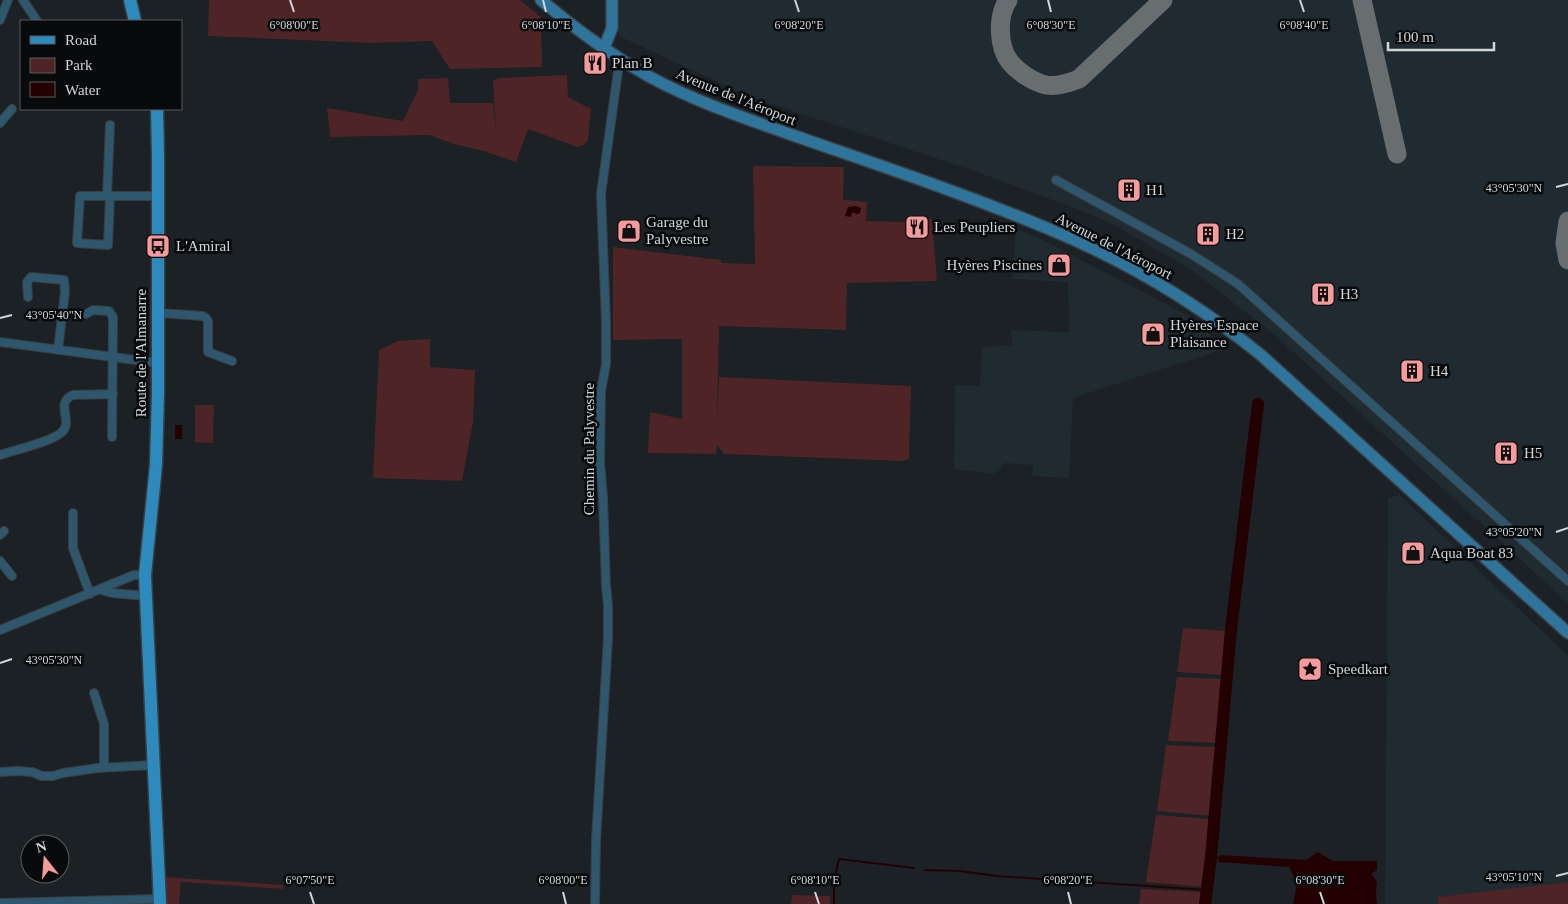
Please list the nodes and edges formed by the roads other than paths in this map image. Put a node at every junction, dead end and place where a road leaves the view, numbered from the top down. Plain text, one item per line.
1 (8, 0) edge
2 (23, 0) edge
3 (130, 0) edge
4 (541, 0) edge
5 (612, 0) edge
6 (0, 20) edge
7 (36, 20) edge
8 (135, 20) edge
9 (604, 48) junction
10 (621, 60) junction
11 (12, 109) dead end
12 (157, 110) edge
13 (0, 123) edge
14 (110, 125) dead end
15 (1056, 180) dead end
16 (108, 196) junction
17 (158, 196) junction
18 (28, 297) dead end
19 (159, 312) junction
20 (86, 314) dead end
21 (0, 342) edge
22 (58, 350) junction
23 (113, 358) junction
24 (232, 361) dead end
25 (158, 363) junction
26 (113, 394) junction
27 (112, 437) dead end
28 (0, 455) edge
29 (73, 513) dead end
30 (0, 561) edge
31 (146, 575) junction
32 (12, 576) dead end
33 (1568, 581) edge
34 (101, 590) junction
35 (90, 594) junction
36 (146, 596) junction
37 (0, 630) edge
38 (1568, 633) edge
39 (94, 692) dead end
40 (153, 765) junction
41 (104, 768) junction
42 (0, 772) edge
43 (160, 902) edge
44 (0, 903) edge
45 (595, 904) edge

1 - 6 street
2 - 7 street
3 - 8 main road
4 - 9 main road, Avenue de l'Aéroport
5 - 9 main road
9 - 10 main road, Avenue de l'Aéroport
10 - 38 main road, Avenue de l'Aéroport
10 - 45 street, Chemin du Palyvestre
11 - 13 street
12 - 17 main road, Route de l'Almanarre
14 - 16 street
15 - 33 street
16 - 16 street
16 - 17 street
17 - 19 main road, Route de l'Almanarre
18 - 22 street
19 - 24 street
19 - 25 main road, Route de l'Almanarre
20 - 23 street
21 - 22 street
22 - 23 street
23 - 25 street
23 - 26 street
25 - 31 main road, Route de l'Almanarre
26 - 27 street
26 - 28 street
29 - 35 street
30 - 32 street
31 - 34 street
31 - 36 main road, Route de l'Almanarre
34 - 35 street
34 - 36 street
35 - 37 street
36 - 40 main road, Route de l'Almanarre
39 - 41 street
40 - 41 street
40 - 43 main road, Route de l'Almanarre
41 - 42 street
43 - 44 street

